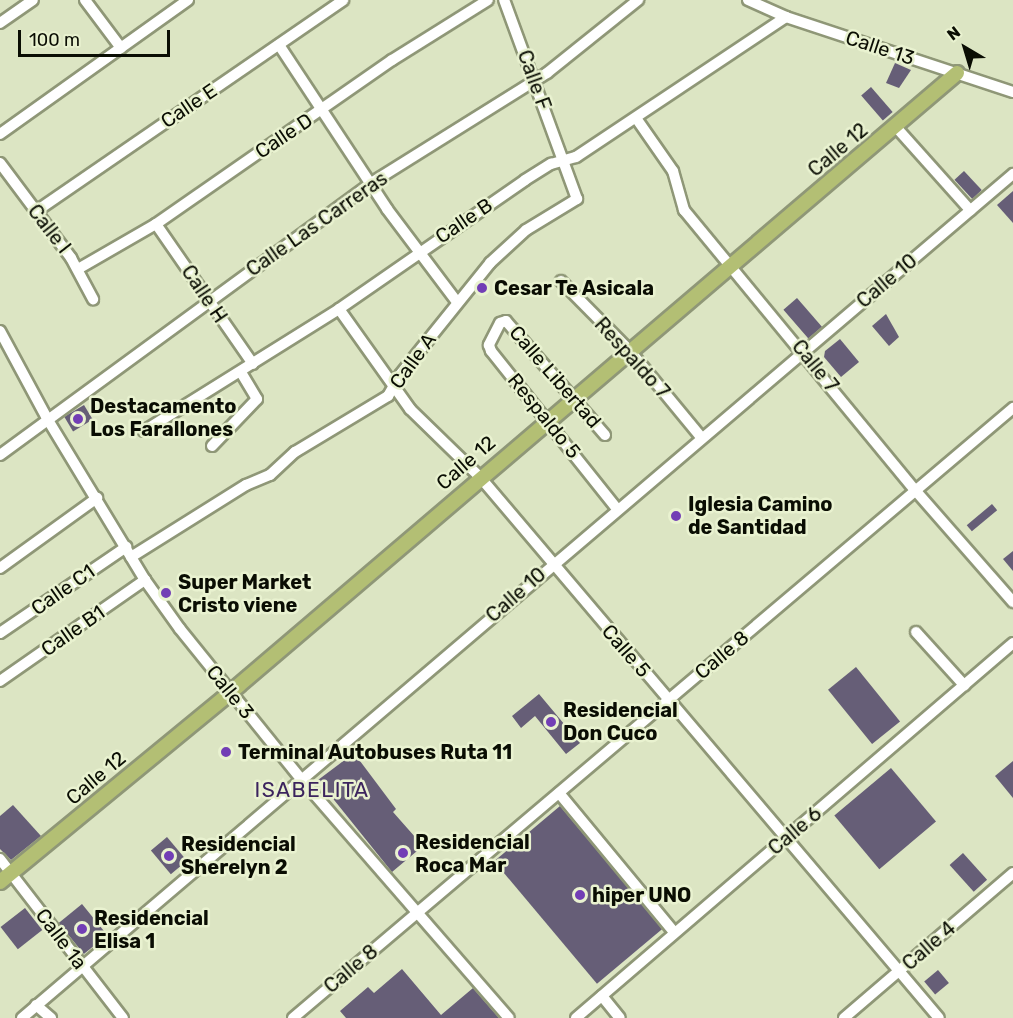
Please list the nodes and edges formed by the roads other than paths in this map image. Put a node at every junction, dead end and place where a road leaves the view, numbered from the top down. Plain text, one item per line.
1 (33, 0) edge
2 (85, 0) edge
3 (188, 0) edge
4 (343, 0) edge
5 (488, 0) edge
6 (504, 0) edge
7 (638, 0) edge
8 (748, 0) edge
9 (786, 17) junction
10 (0, 23) edge
11 (279, 45) junction
12 (121, 48) junction
13 (957, 74) junction
14 (534, 82) junction
15 (1013, 92) edge
16 (321, 112) junction
17 (636, 118) junction
18 (895, 126) junction
19 (0, 134) edge
20 (563, 160) junction
21 (0, 163) edge
22 (1013, 174) edge
23 (371, 183) junction
24 (969, 210) junction
25 (35, 212) junction
26 (156, 224) junction
27 (418, 252) junction
28 (731, 266) junction
29 (78, 269) junction
30 (561, 282) dead end
31 (93, 299) dead end
32 (208, 301) junction
33 (457, 302) junction
34 (339, 309) junction
35 (503, 322) joint
36 (0, 331) edge
37 (4, 345) edge
38 (630, 351) junction
39 (803, 352) junction
40 (253, 364) junction
41 (240, 372) junction
42 (395, 386) junction
43 (572, 399) junction
44 (1013, 408) edge
45 (48, 420) junction
46 (547, 420) junction
47 (144, 431) dead end
48 (605, 435) dead end
49 (701, 437) junction
50 (212, 446) dead end
51 (0, 455) edge
52 (480, 477) junction
53 (915, 490) junction
54 (97, 498) junction
55 (617, 508) junction
56 (128, 552) junction
57 (552, 564) junction
58 (0, 568) edge
59 (145, 580) junction
60 (1013, 602) edge
61 (916, 632) dead end
62 (0, 633) edge
63 (1013, 644) edge
64 (0, 681) edge
65 (964, 685) junction
66 (231, 692) junction
67 (669, 700) junction
68 (302, 780) junction
69 (559, 793) junction
70 (789, 837) junction
71 (0, 859) edge
72 (11, 873) junction
73 (1013, 873) edge
74 (0, 882) edge
75 (416, 915) junction
76 (674, 932) junction
77 (81, 967) junction
78 (899, 971) junction
79 (602, 996) junction
80 (36, 1005) junction
81 (22, 1018) edge
82 (51, 1018) edge
83 (123, 1018) edge
84 (293, 1018) edge
85 (509, 1018) edge
86 (576, 1018) edge
87 (620, 1018) edge
88 (844, 1018) edge
89 (939, 1018) edge

1 - 10 street
2 - 12 street
3 - 12 street
4 - 11 street, Calle E
5 - 16 street, Calle D
6 - 14 street, Calle F
7 - 14 street, Calle Las Carreras
8 - 9 street, Calle 13
9 - 13 street, Calle 13
9 - 17 street, Calle B
11 - 16 street
11 - 25 street, Calle E
12 - 19 street
13 - 15 street, Calle 13
13 - 18 main road, Calle 12
14 - 20 street, Calle F
14 - 23 street, Calle Las Carreras
16 - 23 street
16 - 26 street, Calle D
17 - 20 street, Calle B
17 - 28 street, Calle 7
18 - 24 street
18 - 28 main road, Calle 12
20 - 27 street, Calle B
20 - 33 street, Calle A
21 - 25 street, Calle I
22 - 24 street, Calle 10
23 - 27 street
23 - 32 street, Calle Las Carreras
24 - 39 street, Calle 10
25 - 29 street, Calle I
26 - 29 street, Calle D
26 - 32 street, Calle H
27 - 33 street
27 - 34 street, Calle B
28 - 38 main road, Calle 12
28 - 39 street, Calle 7
29 - 31 street, Calle I
30 - 38 street, Respaldo 7
32 - 40 street, Calle H
32 - 45 street, Calle Las Carreras
33 - 42 street, Calle A
34 - 40 street, Calle B
34 - 42 street, Calle 5
35 - 43 street, Calle Libertad
35 - 46 street, Respaldo 5
36 - 37 street, Calle 3
37 - 45 street, Calle 3
38 - 43 main road, Calle 12
38 - 49 street, Respaldo 7
39 - 49 street, Calle 10
39 - 53 street, Calle 7
40 - 41 street, Calle B
41 - 47 street, Calle B
41 - 50 street
42 - 52 street, Calle 5
42 - 56 street, Calle A
43 - 46 main road, Calle 12
43 - 48 street, Calle Libertad
44 - 53 street, Calle 8
45 - 51 street, Calle Las Carreras
45 - 54 street, Calle 3
46 - 52 main road, Calle 12
46 - 55 street, Respaldo 5
49 - 55 street, Calle 10
52 - 57 street, Calle 5
52 - 66 main road, Calle 12
53 - 60 street, Calle 7
53 - 67 street, Calle 8
54 - 56 street, Calle 3
54 - 58 street
55 - 57 street, Calle 10
56 - 59 street, Calle 3
56 - 62 street, Calle C1
57 - 67 street, Calle 5
57 - 68 street, Calle 10
59 - 64 street, Calle B1
59 - 66 street, Calle 3
61 - 65 street
63 - 65 street, Calle 6
65 - 70 street, Calle 6
66 - 68 street, Calle 3
66 - 72 main road, Calle 12
67 - 69 street, Calle 8
67 - 70 street, Calle 5
68 - 75 street, Calle 3
68 - 77 street, Calle 10
69 - 75 street, Calle 8
69 - 76 street
70 - 76 street, Calle 6
70 - 78 street, Calle 5
71 - 72 street, Calle 1a
72 - 74 main road, Calle 12
72 - 77 street, Calle 1a
73 - 78 street, Calle 4
75 - 84 street, Calle 8
75 - 85 street, Calle 3
76 - 79 street, Calle 6
77 - 80 street, Calle 10
77 - 83 street, Calle 1a
78 - 88 street, Calle 4
78 - 89 street, Calle 5
79 - 86 street, Calle 6
79 - 87 street
80 - 81 street, Calle 10
80 - 82 street

